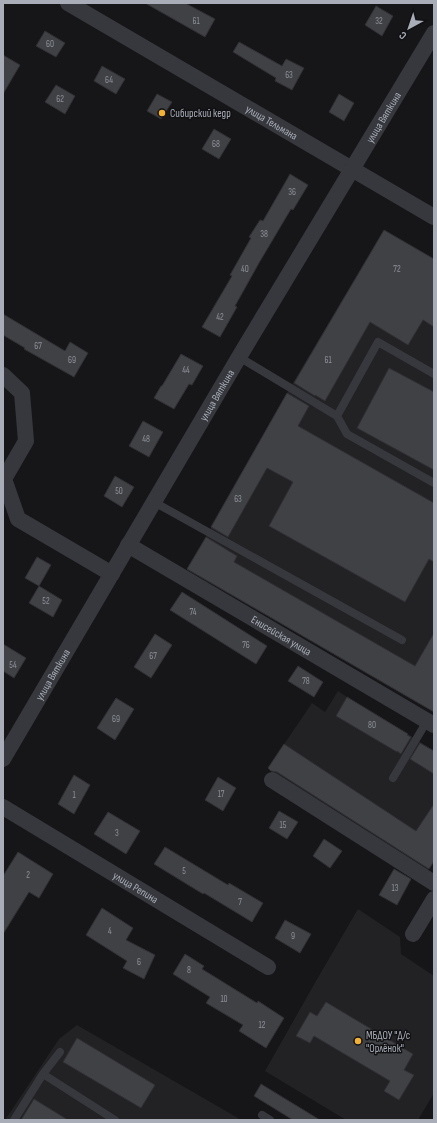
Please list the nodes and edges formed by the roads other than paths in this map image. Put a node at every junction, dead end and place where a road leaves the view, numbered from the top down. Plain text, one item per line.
1 (68, 3) edge
2 (434, 33) edge
3 (353, 170) junction
4 (434, 217) edge
5 (239, 357) junction
6 (434, 374) edge
7 (3, 375) edge
8 (337, 416) junction
9 (434, 483) edge
10 (154, 502) junction
11 (3, 513) edge
12 (18, 519) junction
13 (128, 545) junction
14 (112, 574) junction
15 (402, 640) dead end
16 (430, 723) edge
17 (3, 759) edge
18 (393, 778) dead end
19 (272, 780) dead end
20 (3, 807) edge
21 (434, 883) edge
22 (434, 899) edge
23 (413, 934) dead end
24 (268, 967) dead end
25 (60, 1052) dead end
26 (43, 1074) junction
27 (262, 1115) dead end
28 (14, 1120) edge
29 (115, 1120) edge
30 (270, 1120) edge

1 - 3 street, улица Тельмана
2 - 3 street, улица Вяткина
3 - 4 street, улица Тельмана
3 - 5 street, улица Вяткина
5 - 8 lane
5 - 10 street, улица Вяткина
6 - 8 lane
7 - 12 street
8 - 9 lane
10 - 13 street, улица Вяткина
10 - 15 lane
11 - 12 street
12 - 14 street
13 - 14 street, улица Вяткина
13 - 16 street, Енисейская улица
14 - 17 street, улица Вяткина
16 - 18 lane
19 - 21 street
20 - 24 street, улица Репина
22 - 23 street
25 - 26 lane
26 - 28 lane
26 - 29 lane
27 - 30 lane

